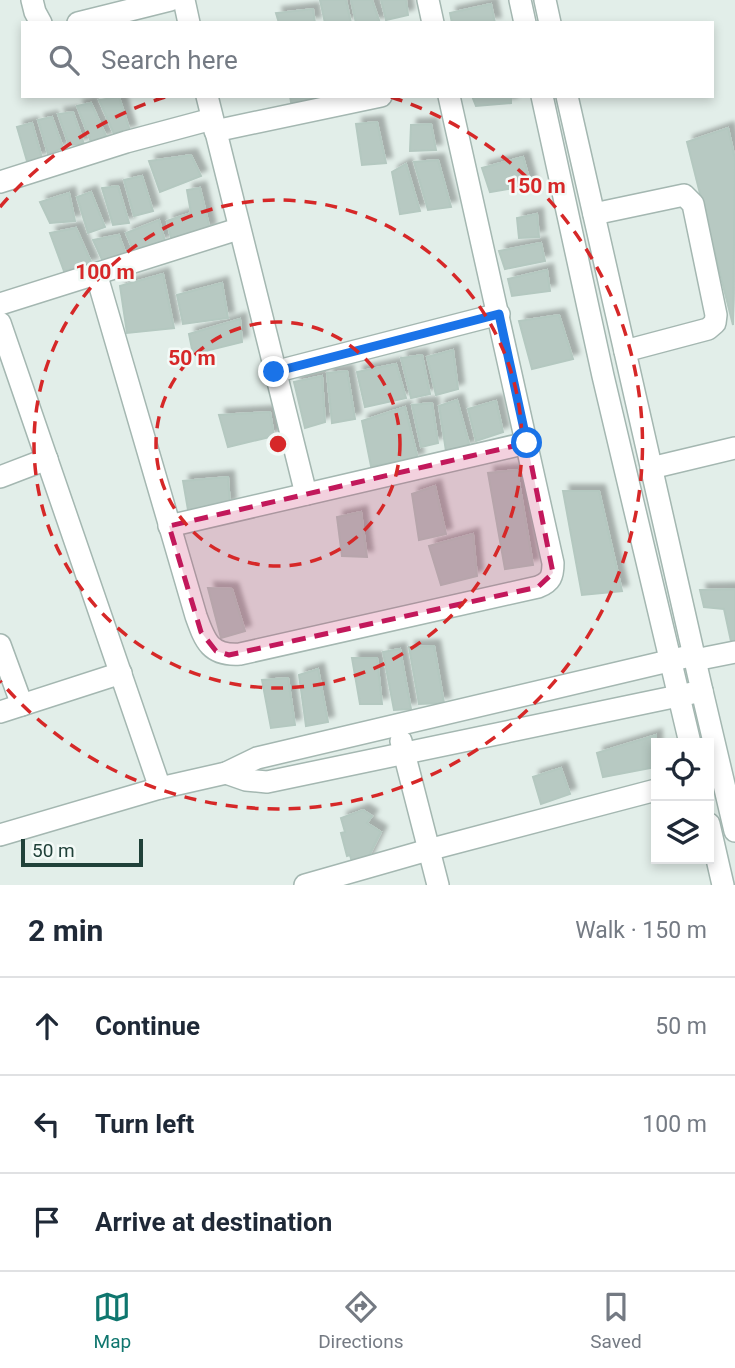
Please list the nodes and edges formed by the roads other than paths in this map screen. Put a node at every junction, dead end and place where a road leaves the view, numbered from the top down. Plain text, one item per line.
1 (32, 0) edge
2 (170, 0) edge
3 (184, 0) edge
4 (428, 0) edge
5 (520, 0) edge
6 (545, 0) edge
7 (40, 21) edge
8 (86, 21) edge
9 (189, 21) edge
10 (433, 21) edge
11 (525, 21) edge
12 (550, 21) edge
13 (207, 98) edge
14 (369, 98) edge
15 (449, 98) edge
16 (542, 98) edge
17 (567, 98) edge
18 (213, 125) junction
19 (0, 182) edge
20 (594, 214) junction
21 (238, 229) junction
22 (96, 273) junction
23 (0, 304) edge
24 (499, 314) junction
25 (0, 323) edge
26 (625, 351) junction
27 (274, 372) junction
28 (527, 443) junction
29 (735, 448) edge
30 (47, 459) junction
31 (652, 468) junction
32 (0, 477) edge
33 (306, 494) junction
34 (169, 526) junction
35 (0, 645) edge
36 (735, 652) edge
37 (694, 657) junction
38 (670, 660) junction
39 (121, 673) junction
40 (702, 691) junction
41 (679, 696) junction
42 (22, 705) junction
43 (0, 712) edge
44 (397, 725) junction
45 (689, 738) edge
46 (404, 752) junction
47 (226, 773) junction
48 (160, 788) junction
49 (651, 791) edge
50 (735, 831) edge
51 (0, 835) edge
52 (714, 846) edge
53 (428, 850) junction
54 (305, 885) edge
55 (438, 885) edge
56 (723, 885) edge

1 - 7 street
2 - 8 street
3 - 9 street
4 - 10 street
5 - 11 street
6 - 12 street
13 - 18 street
14 - 18 street
15 - 24 street
16 - 38 street
17 - 20 street
18 - 19 street
18 - 21 street
20 - 26 street
20 - 26 street
21 - 22 street
21 - 27 street
22 - 23 street
22 - 34 street
24 - 27 street
24 - 28 street
25 - 30 street
26 - 31 street
27 - 33 street
28 - 33 street
28 - 34 street
29 - 31 street
30 - 32 street
30 - 39 street
31 - 37 street
33 - 34 street
35 - 42 street
36 - 37 street
37 - 38 street
37 - 40 street
38 - 41 street
38 - 44 street
39 - 42 street
39 - 48 street
40 - 41 street
40 - 50 street
41 - 45 street
41 - 46 street
42 - 43 street
44 - 46 street
44 - 47 street
46 - 47 street
46 - 53 street
47 - 48 street
48 - 51 street
49 - 53 street
52 - 56 street
53 - 54 street
53 - 55 street

